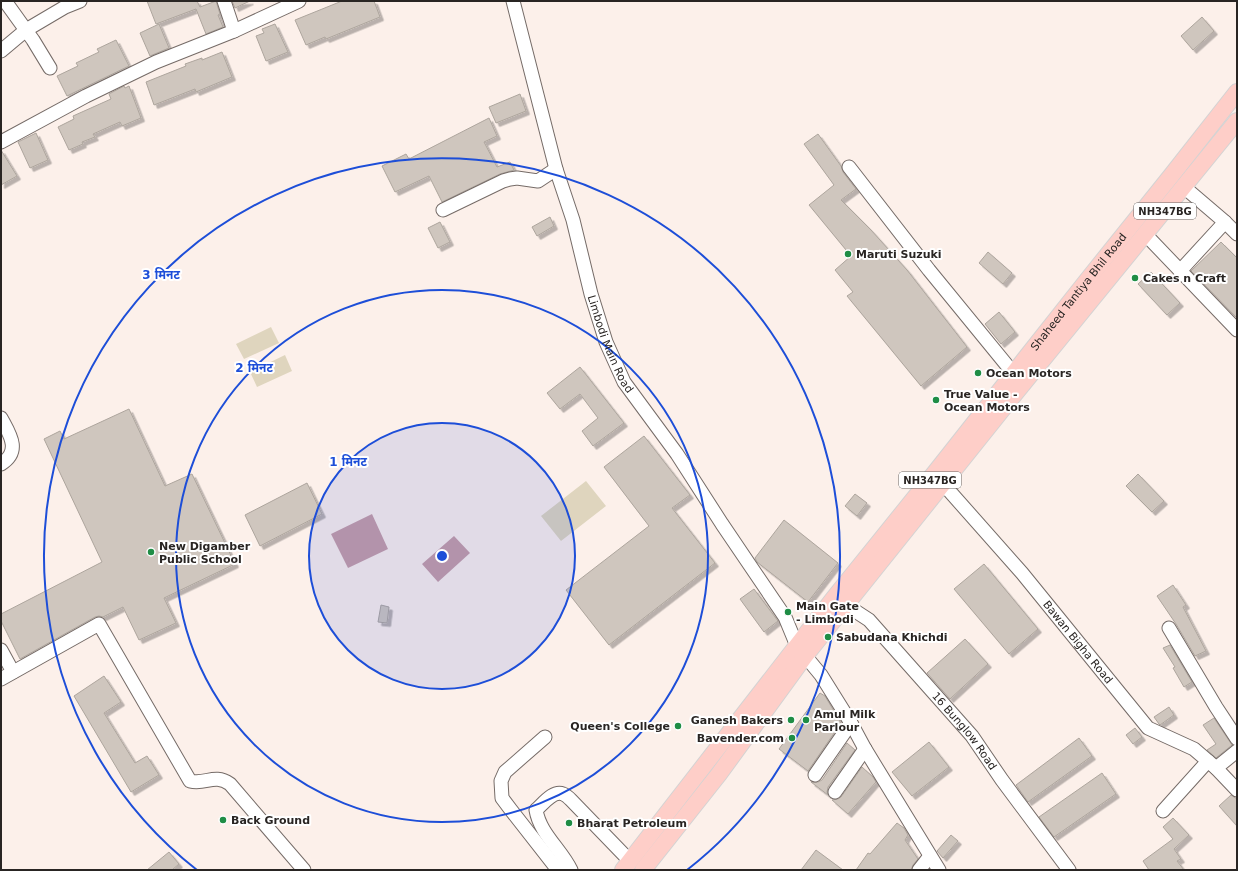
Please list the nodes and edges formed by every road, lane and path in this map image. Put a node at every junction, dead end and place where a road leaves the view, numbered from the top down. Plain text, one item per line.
1 (5, 1) edge
2 (80, 1) edge
3 (224, 1) edge
4 (299, 1) edge
5 (513, 1) edge
6 (26, 30) junction
7 (234, 30) junction
8 (1, 51) edge
9 (50, 68) dead end
10 (1237, 92) edge
11 (1237, 121) edge
12 (1, 142) edge
13 (849, 167) dead end
14 (556, 169) junction
15 (1184, 187) junction
16 (443, 210) dead end
17 (1225, 222) junction
18 (1145, 234) junction
19 (1237, 234) edge
20 (1180, 271) junction
21 (1237, 330) edge
22 (1014, 374) junction
23 (1, 418) edge
24 (1, 464) edge
25 (939, 479) junction
26 (846, 605) junction
27 (1170, 628) dead end
28 (1, 650) edge
29 (801, 651) junction
30 (13, 672) junction
31 (1, 680) edge
32 (851, 723) junction
33 (545, 737) dead end
34 (1237, 739) edge
35 (865, 749) junction
36 (1237, 751) edge
37 (1212, 764) junction
38 (815, 775) dead end
39 (1237, 790) edge
40 (835, 792) dead end
41 (1163, 810) dead end
42 (930, 856) junction
43 (632, 867) edge
44 (1066, 869) edge
45 (304, 870) edge
46 (558, 870) edge
47 (570, 870) edge
48 (919, 870) edge
49 (939, 870) edge

1 - 6 street
2 - 6 street
3 - 7 street
4 - 7 street
5 - 14 street, Limbodi Main Road
6 - 8 street
6 - 9 street
7 - 12 street
10 - 22 main road, Shaheed Tantiya Bhil Road / NH347BG
11 - 15 main road, Shaheed Tantiya Bhil Road / NH347BG
13 - 22 street
14 - 16 street
14 - 29 street, Limbodi Main Road
15 - 17 street
15 - 18 main road, Shaheed Tantiya Bhil Road / NH347BG
17 - 19 street
17 - 20 street
18 - 20 street
18 - 25 main road, Shaheed Tantiya Bhil Road / NH347BG
20 - 21 street
22 - 25 main road, Shaheed Tantiya Bhil Road / NH347BG
23 - 24 street
25 - 26 main road, Shaheed Tantiya Bhil Road / NH347BG
25 - 29 main road, Shaheed Tantiya Bhil Road / NH347BG
25 - 37 street, Bawan Bigha Road
26 - 29 main road, Shaheed Tantiya Bhil Road / NH347BG
26 - 44 street, 16 Bunglow Road
27 - 34 street
28 - 30 street
29 - 32 street, Limbodi Main Road
29 - 43 main road, Shaheed Tantiya Bhil Road / NH347BG
30 - 31 street
30 - 45 street
32 - 35 street, Limbodi Main Road
32 - 38 street
33 - 46 street
35 - 40 street
35 - 42 street, Limbodi Main Road
36 - 37 street
37 - 39 street, Bawan Bigha Road
37 - 41 street
42 - 48 street
42 - 49 street, Limbodi Main Road
43 - 47 street

